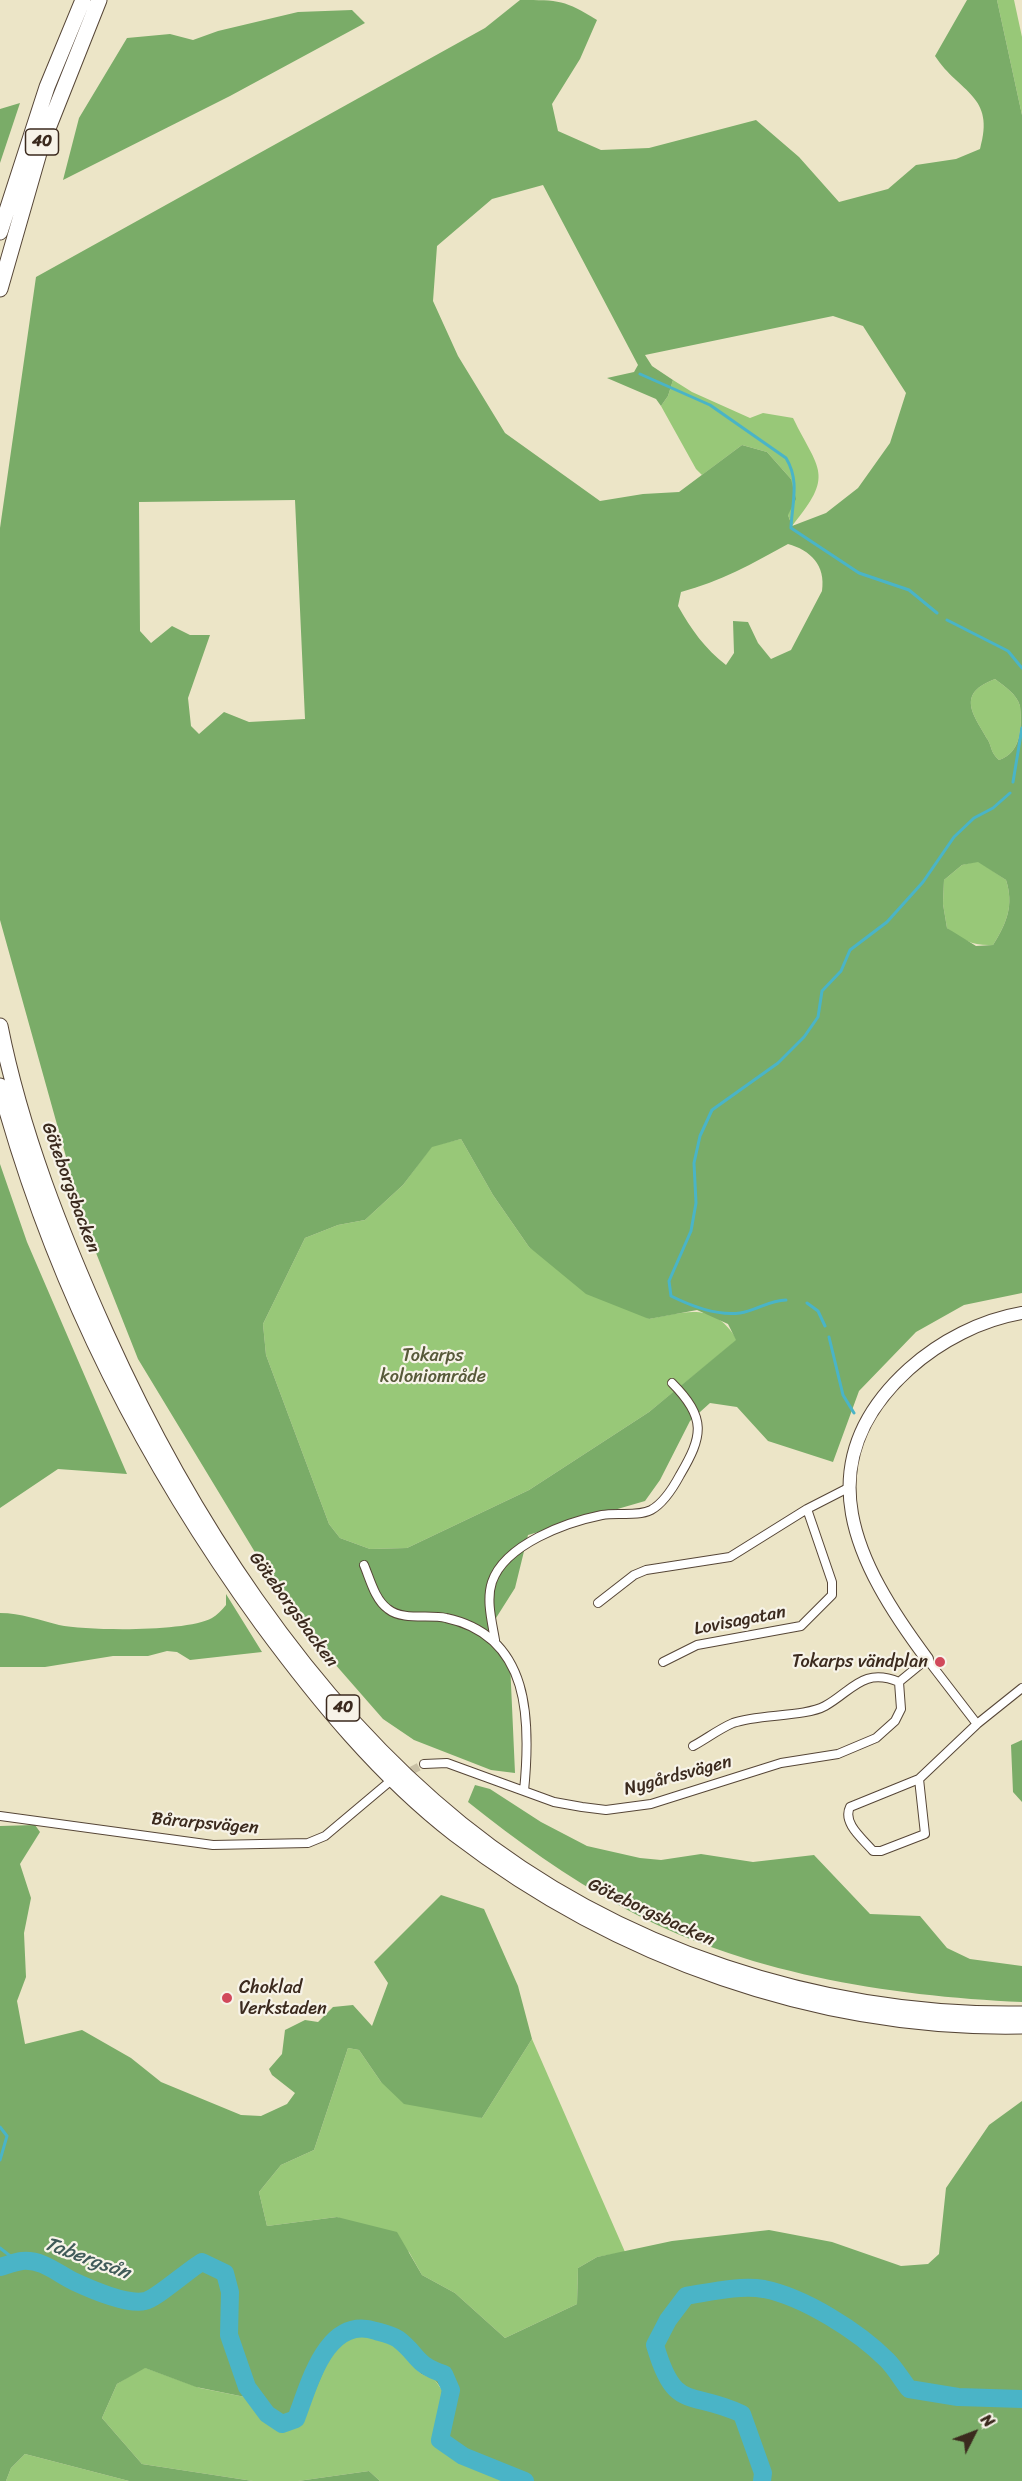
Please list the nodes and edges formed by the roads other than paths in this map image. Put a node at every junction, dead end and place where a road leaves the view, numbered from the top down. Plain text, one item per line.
1 (83, 0) edge
2 (99, 0) edge
3 (0, 232) edge
4 (0, 289) edge
5 (0, 1026) edge
6 (0, 1086) edge
7 (1021, 1317) edge
8 (672, 1383) dead end
9 (850, 1487) junction
10 (807, 1509) junction
11 (364, 1565) dead end
12 (598, 1602) dead end
13 (495, 1640) junction
14 (927, 1659) junction
15 (663, 1662) dead end
16 (899, 1682) junction
17 (1022, 1688) edge
18 (977, 1724) junction
19 (693, 1746) dead end
20 (424, 1764) tunnel mouth
21 (919, 1779) junction
22 (388, 1783) dead end
23 (524, 1791) junction
24 (0, 1816) edge
25 (1022, 2014) edge
26 (1022, 2026) edge

1 - 3 highway, 40
2 - 4 highway, 40
5 - 25 highway, Göteborgsbacken / 40
6 - 26 highway, Göteborgsbacken / 40
7 - 9 street
8 - 13 street
9 - 10 street
9 - 14 street
10 - 12 street
10 - 15 street, Lovisagatan
11 - 13 street
13 - 23 street
14 - 16 street
14 - 18 street
16 - 19 street, Nygårdsvägen
16 - 23 street, Nygårdsvägen
17 - 18 street
18 - 21 street
20 - 23 street, Nygårdsvägen
21 - 21 street
22 - 24 street, Bårarpsvägen

